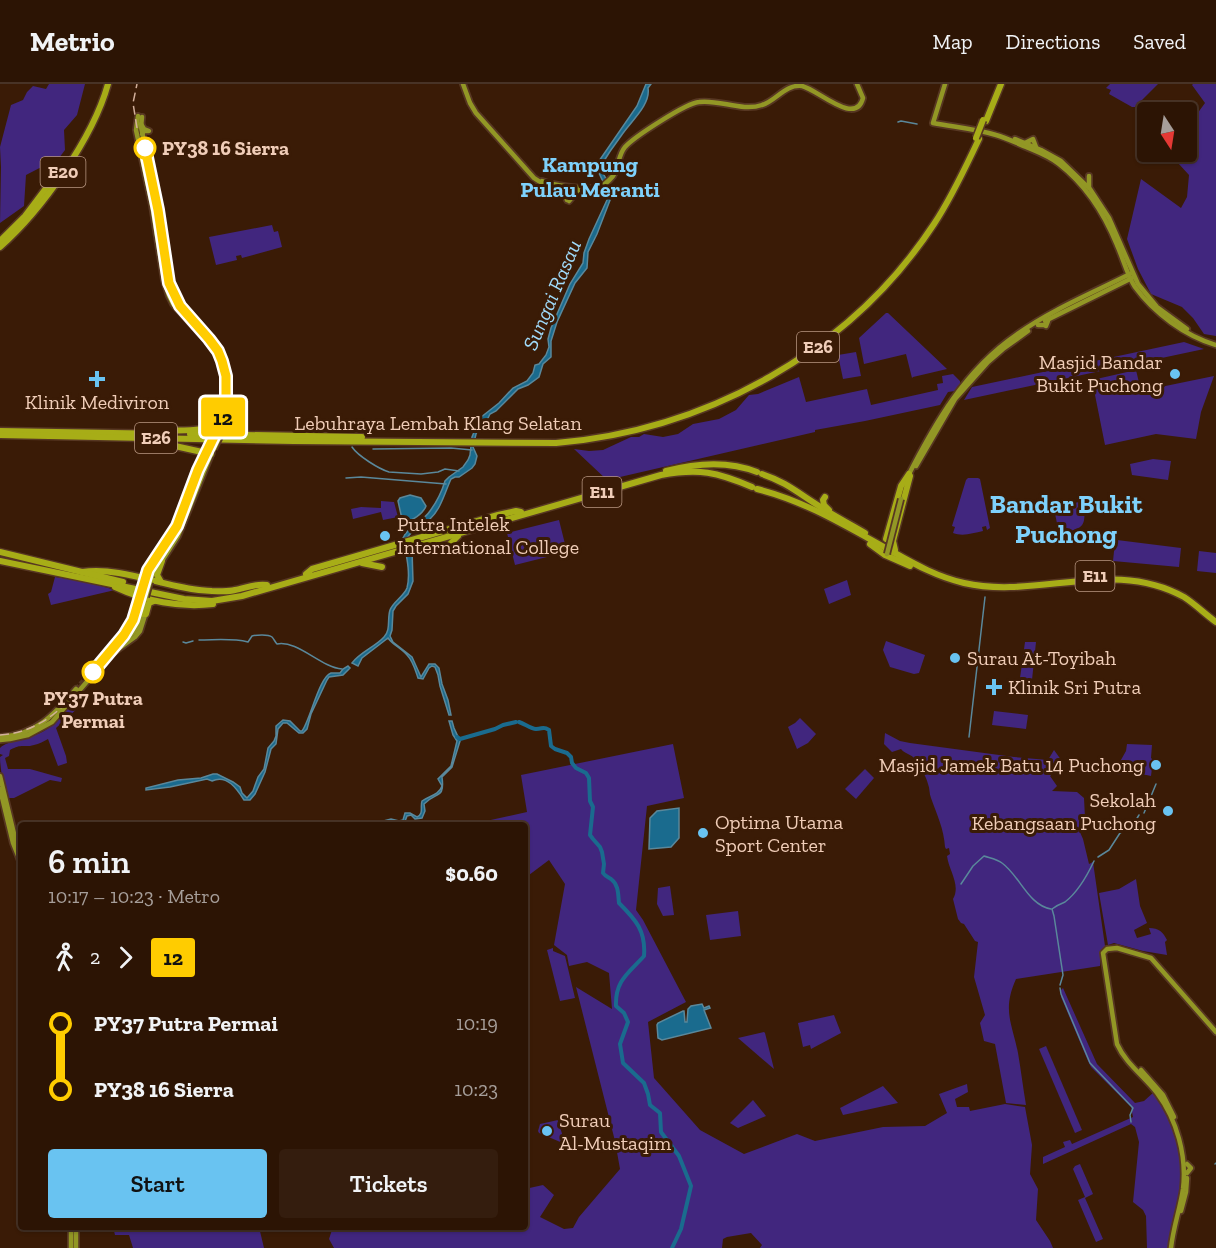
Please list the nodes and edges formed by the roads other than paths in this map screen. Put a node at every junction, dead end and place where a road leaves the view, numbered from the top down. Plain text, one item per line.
1 (106, 84) edge
2 (464, 84) edge
3 (791, 84) edge
4 (806, 84) edge
5 (856, 84) edge
6 (945, 84) edge
7 (999, 84) edge
8 (936, 111) junction
9 (934, 121) junction
10 (944, 122) junction
11 (1075, 175) junction
12 (610, 178) junction
13 (600, 186) junction
14 (550, 187) junction
15 (1089, 188) junction
16 (583, 192) junction
17 (0, 241) edge
18 (0, 247) edge
19 (1127, 268) junction
20 (1132, 276) junction
21 (1121, 281) junction
22 (1134, 286) junction
23 (1089, 297) junction
24 (1156, 308) junction
25 (1216, 343) edge
26 (969, 377) junction
27 (960, 388) junction
28 (224, 409) junction
29 (939, 423) junction
30 (222, 428) junction
31 (1, 432) edge
32 (144, 433) junction
33 (76, 437) junction
34 (465, 441) junction
35 (209, 451) junction
36 (204, 462) joint
37 (731, 465) junction
38 (716, 474) junction
39 (909, 475) junction
40 (825, 497) dead end
41 (834, 514) junction
42 (186, 516) junction
43 (183, 525) junction
44 (837, 525) junction
45 (460, 533) junction
46 (890, 540) junction
47 (878, 541) junction
48 (412, 544) junction
49 (870, 544) junction
50 (171, 545) junction
51 (400, 547) junction
52 (445, 549) dead end
53 (0, 550) edge
54 (895, 550) junction
55 (886, 553) junction
56 (2, 560) edge
57 (162, 561) junction
58 (357, 563) junction
59 (910, 566) junction
60 (382, 567) dead end
61 (82, 572) junction
62 (939, 576) junction
63 (150, 580) junction
64 (102, 582) junction
65 (162, 583) junction
66 (267, 585) junction
67 (242, 596) junction
68 (146, 597) junction
69 (158, 601) junction
70 (1187, 603) dead end
71 (1200, 610) junction
72 (144, 614) junction
73 (1216, 618) edge
74 (1216, 622) edge
75 (100, 661) tunnel mouth
76 (76, 689) tunnel mouth
77 (3, 737) edge
78 (0, 745) edge
79 (0, 776) edge
80 (0, 789) edge
81 (5, 807) junction
82 (1, 818) edge
83 (9, 824) junction
84 (18, 847) edge
85 (18, 856) edge
86 (1109, 1024) dead end
87 (1216, 1034) edge
88 (1115, 1037) junction
89 (1186, 1169) junction
90 (70, 1230) edge
91 (76, 1230) edge
92 (71, 1248) edge
93 (76, 1248) edge
94 (1172, 1248) edge

1 - 17 highway, E20
1 - 18 highway, E20
2 - 13 main road
2 - 14 main road
3 - 12 main road
4 - 5 main road
5 - 12 main road
6 - 8 main road
7 - 34 highway, Lebuhraya Lembah Klang Selatan / E26, bridge
8 - 9 main road
8 - 10 main road
9 - 10 main road
9 - 19 main road
10 - 11 main road
11 - 15 main road
11 - 15 main road
12 - 13 main road
13 - 16 main road
14 - 16 main road
14 - 16 main road
15 - 20 main road
19 - 20 main road
19 - 21 main road
20 - 21 main road
20 - 22 main road
20 - 24 main road
21 - 22 main road
21 - 23 main road
22 - 24 main road
23 - 26 main road
23 - 29 main road
24 - 25 main road
26 - 27 main road
26 - 27 main road
27 - 29 main road
28 - 30 main road
28 - 30 main road
28 - 32 highway
29 - 39 main road
30 - 35 main road, bridge
31 - 32 highway, Lebuhraya Lembah Klang Selatan / E26
31 - 33 highway, Lebuhraya Lembah Klang Selatan / E26
32 - 34 highway, Lebuhraya Lembah Klang Selatan / E26
33 - 34 highway, Lebuhraya Lembah Klang Selatan / E26
33 - 35 highway
35 - 36 highway
35 - 42 main road
36 - 50 main road
37 - 38 highway
37 - 41 highway, E11
37 - 48 highway, E11
38 - 44 highway, E11
38 - 45 highway, E11
39 - 46 highway
39 - 55 main road, bridge
40 - 41 highway
41 - 47 highway, E11
42 - 43 main road
42 - 43 main road
43 - 50 main road
44 - 49 highway
44 - 62 highway, E11
45 - 48 highway, E11
45 - 52 highway
46 - 47 highway
46 - 54 highway
47 - 54 highway, E11
48 - 51 highway
49 - 55 highway
49 - 59 highway
50 - 57 main road
50 - 63 main road
51 - 58 highway
51 - 66 highway
53 - 61 highway
54 - 73 highway, E11
55 - 59 highway
56 - 64 highway
57 - 63 main road
57 - 65 highway
58 - 60 highway
58 - 67 highway
59 - 62 highway
61 - 63 highway
61 - 66 highway
62 - 71 highway, E11
63 - 65 highway
63 - 68 main road, bridge
64 - 67 highway
64 - 68 highway
65 - 66 highway
67 - 69 highway
68 - 69 highway
68 - 72 highway
69 - 72 highway
70 - 71 highway
71 - 74 highway, E11
72 - 75 main road
72 - 77 main road
76 - 77 main road
77 - 78 main road
79 - 84 main road
80 - 81 main road
81 - 82 main road
81 - 83 main road
82 - 83 main road
83 - 85 main road
86 - 88 main road
87 - 88 main road
87 - 89 main road
88 - 89 main road
89 - 94 main road
90 - 92 main road
91 - 93 main road

